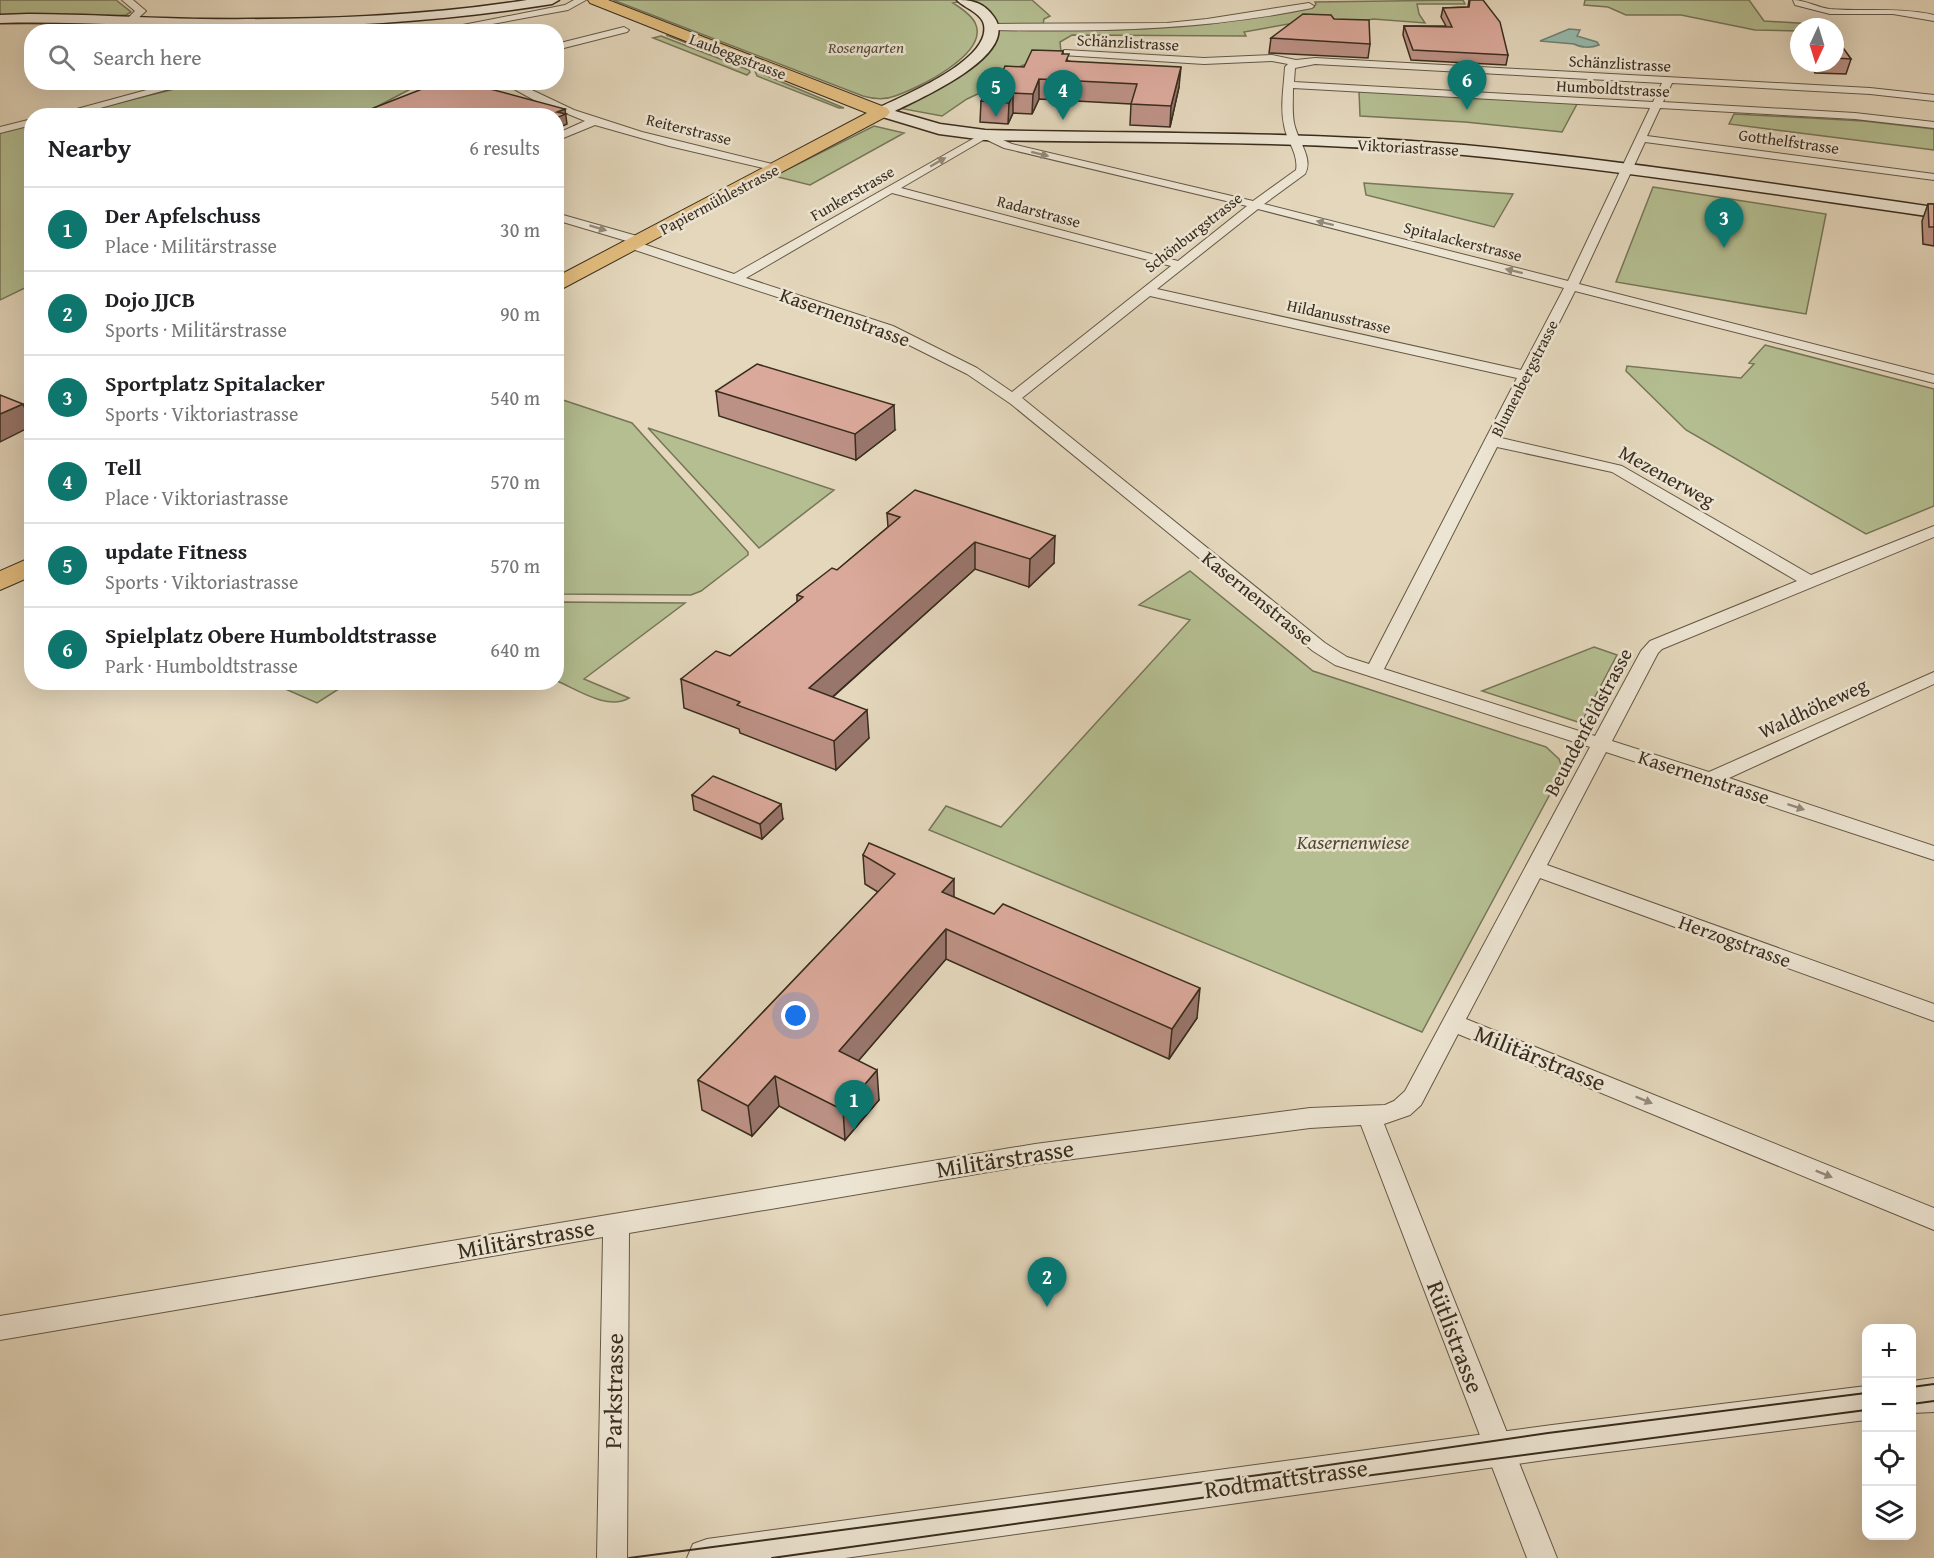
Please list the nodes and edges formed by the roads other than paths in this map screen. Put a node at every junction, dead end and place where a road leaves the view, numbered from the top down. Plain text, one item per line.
1 (127, 0) edge
2 (552, 0) edge
3 (581, 0) edge
4 (595, 0) edge
5 (964, 0) edge
6 (1798, 0) edge
7 (1310, 6) dead end
8 (1934, 18) edge
9 (0, 19) edge
10 (132, 19) junction
11 (475, 24) edge
12 (992, 27) junction
13 (624, 30) dead end
14 (564, 45) edge
15 (1065, 53) edge
16 (1299, 62) junction
17 (1668, 80) junction
18 (1289, 85) junction
19 (158, 90) edge
20 (522, 90) edge
21 (1934, 98) edge
22 (1656, 105) junction
23 (88, 108) edge
24 (559, 108) edge
25 (564, 110) edge
26 (881, 112) junction
27 (594, 121) junction
28 (24, 124) edge
29 (1934, 125) edge
30 (0, 130) edge
31 (564, 134) edge
32 (985, 135) junction
33 (1640, 138) junction
34 (1294, 142) junction
35 (776, 168) junction
36 (1626, 169) junction
37 (1934, 177) edge
38 (890, 189) junction
39 (1256, 205) junction
40 (1934, 212) edge
41 (564, 219) edge
42 (637, 243) junction
43 (1180, 265) junction
44 (735, 279) junction
45 (564, 282) edge
46 (1571, 285) junction
47 (1147, 291) junction
48 (1524, 375) junction
49 (1934, 379) edge
50 (1013, 398) junction
51 (1492, 441) junction
52 (1934, 531) edge
53 (24, 569) edge
54 (1809, 581) junction
55 (0, 582) edge
56 (1374, 672) junction
57 (1934, 677) edge
58 (1600, 744) junction
59 (1711, 779) junction
60 (1934, 853) edge
61 (1536, 869) junction
62 (1934, 1013) edge
63 (1454, 1023) junction
64 (1369, 1115) junction
65 (1934, 1219) edge
66 (616, 1224) junction
67 (0, 1328) edge
68 (1934, 1395) edge
69 (1916, 1397) edge
70 (1862, 1404) edge
71 (1499, 1450) junction
72 (612, 1558) edge
73 (707, 1558) edge
74 (1542, 1558) edge

1 - 10 street
2 - 10 main road
3 - 11 street
4 - 26 main road, Laubeggstrasse
5 - 12 main road
6 - 8 street
7 - 12 street
9 - 10 main road
12 - 26 main road
13 - 14 street
15 - 16 street, Schänzlistrasse
16 - 17 street, Schänzlistrasse
16 - 18 street, Schönburgstrasse
17 - 21 street, Schänzlistrasse
17 - 22 street, Blumenbergstrasse
18 - 22 street, Humboldtstrasse
18 - 34 street, Schönburgstrasse
19 - 23 street
20 - 24 street, Reiterstrasse
22 - 29 street, Humboldtstrasse
22 - 33 street, Blumenbergstrasse
25 - 27 street, Reiterstrasse
26 - 32 main road, Viktoriastrasse
26 - 35 main road, Papiermühlestrasse
27 - 31 street
27 - 35 street, Reiterstrasse
28 - 30 street
32 - 34 main road, Viktoriastrasse
38 -> 32 street, Funkerstrasse
32 -> 39 street, Spitalackerstrasse
33 - 36 street, Blumenbergstrasse
33 - 37 street, Gotthelfstrasse
34 - 36 main road, Viktoriastrasse
34 - 39 street, Schönburgstrasse
35 - 42 main road, Papiermühlestrasse
36 - 40 main road, Viktoriastrasse
36 - 46 street, Blumenbergstrasse
38 - 43 street, Radarstrasse
38 - 44 street, Funkerstrasse
39 - 43 street, Schönburgstrasse
46 -> 39 street, Spitalackerstrasse
41 -> 42 street
42 - 44 street, Kasernenstrasse
42 - 45 main road, Papiermühlestrasse
43 - 47 street, Schönburgstrasse
44 - 50 street, Kasernenstrasse
46 - 48 street, Blumenbergstrasse
46 - 49 street, Spitalackerstrasse
47 - 48 street, Hildanusstrasse
47 - 50 street, Schönburgstrasse
48 - 51 street, Blumenbergstrasse
50 - 56 street, Kasernenstrasse
51 - 54 street, Mezenerweg
51 - 56 street, Blumenbergstrasse
52 - 54 street, Beundenfeldstrasse
53 - 55 main road
54 - 58 street, Beundenfeldstrasse
56 - 58 street, Kasernenstrasse
57 - 59 street, Waldhöheweg
58 - 59 street, Kasernenstrasse
58 - 61 street, Beundenfeldstrasse
59 -> 60 street, Kasernenstrasse
61 - 62 street, Herzogstrasse
61 - 63 street, Beundenfeldstrasse
63 - 64 street, Militärstrasse
63 -> 65 street, Militärstrasse
64 - 66 street, Militärstrasse
64 - 71 street, Rütlistrasse
66 - 67 street, Militärstrasse
66 - 72 street, Parkstrasse
68 - 69 street
70 - 71 street, Rodtmattstrasse
71 - 73 street, Rodtmattstrasse
71 - 74 street, Rütlistrasse

